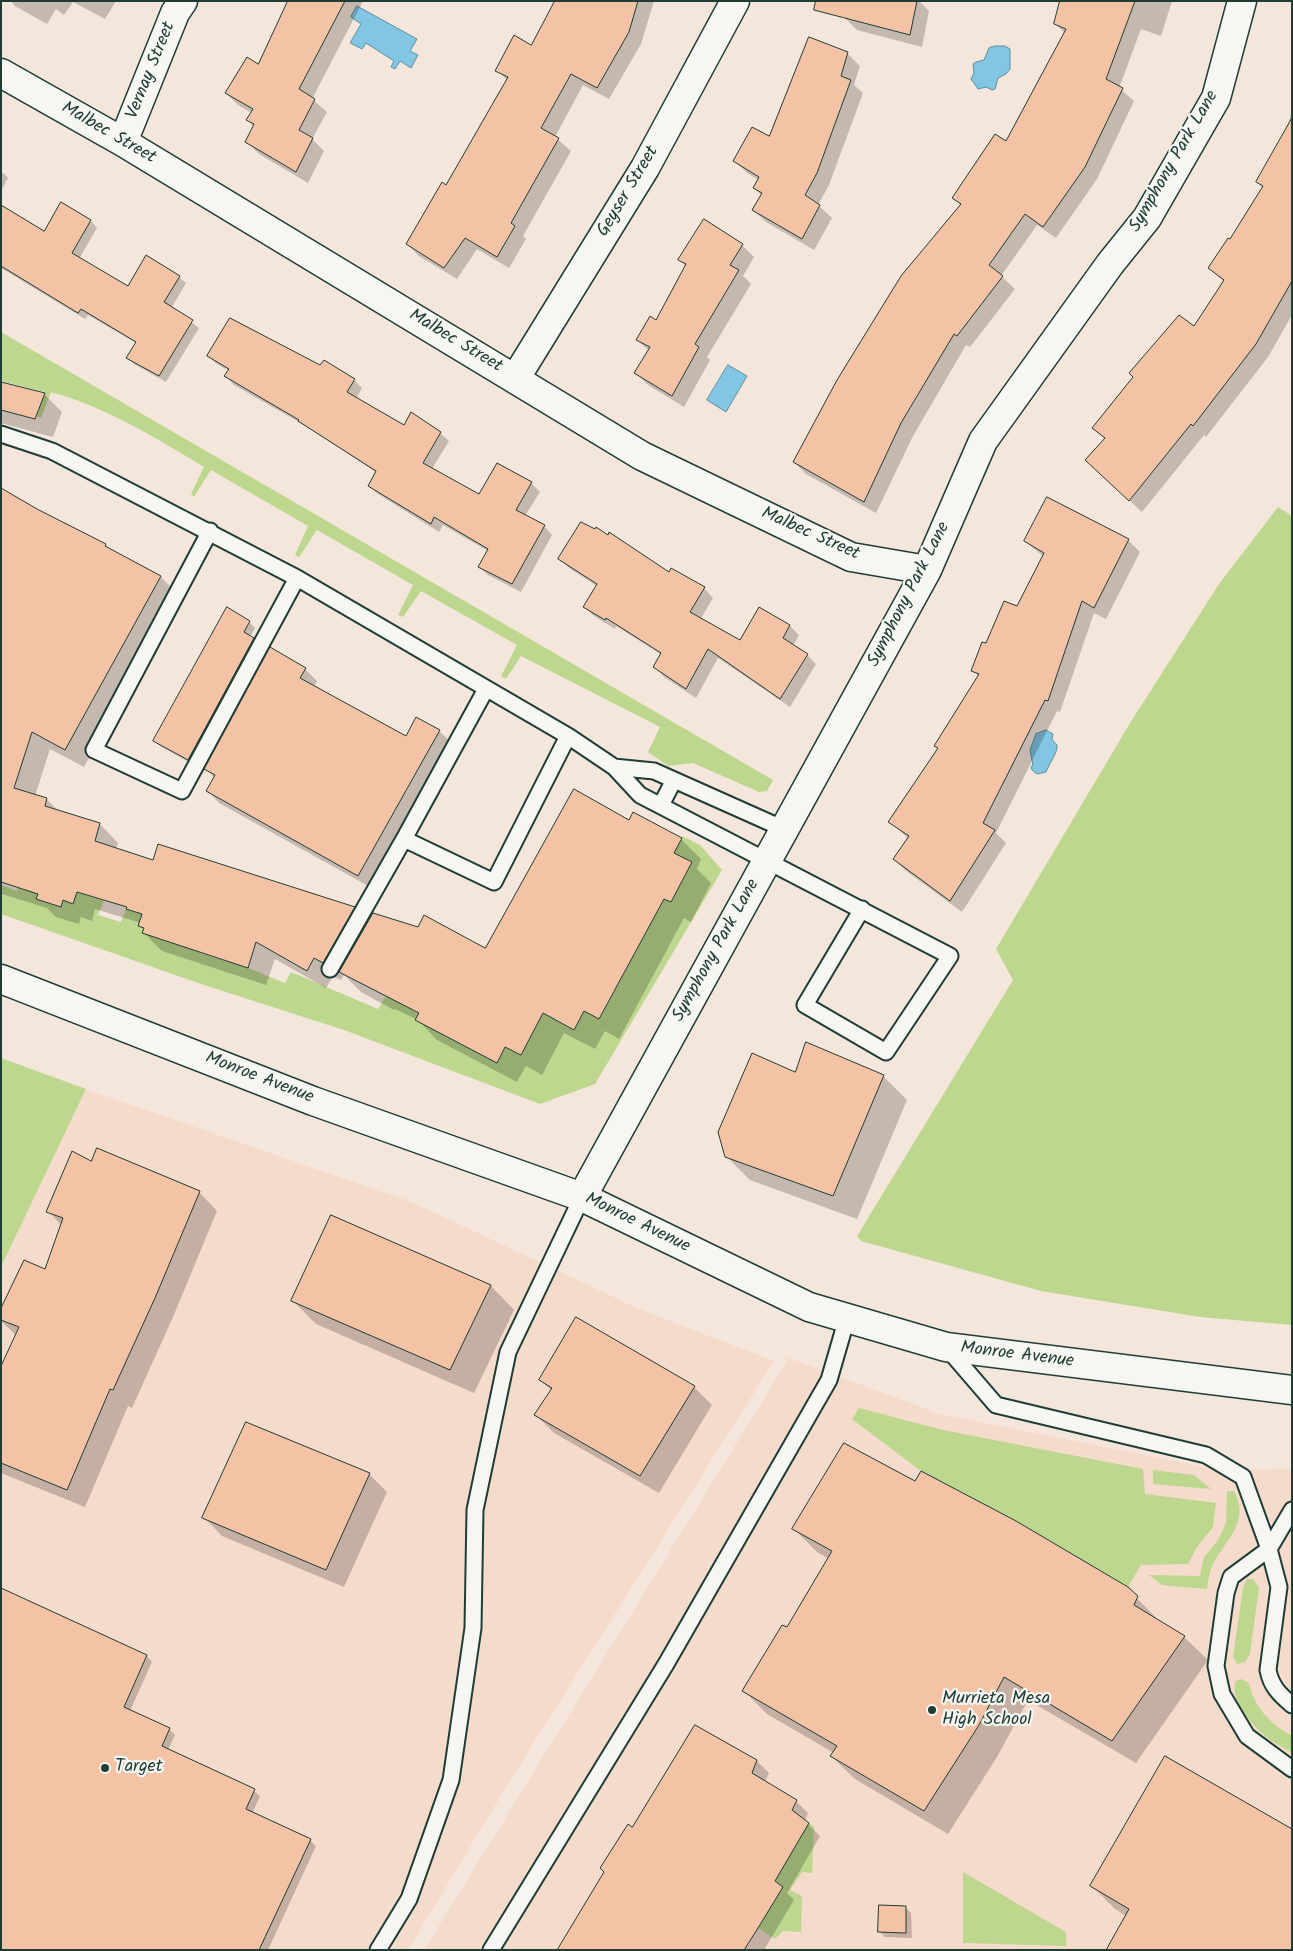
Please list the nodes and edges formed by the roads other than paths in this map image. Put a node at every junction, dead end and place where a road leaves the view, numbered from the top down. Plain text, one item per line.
1 (183, 1) edge
2 (735, 1) edge
3 (1242, 1) edge
4 (1, 73) edge
5 (123, 142) junction
6 (515, 379) junction
7 (1, 434) edge
8 (210, 531) junction
9 (927, 570) junction
10 (297, 578) junction
11 (486, 689) junction
12 (568, 736) junction
13 (614, 767) junction
14 (674, 780) junction
15 (661, 805) junction
16 (784, 829) junction
17 (404, 840) junction
18 (766, 861) junction
19 (862, 909) junction
20 (330, 969) dead end
21 (1, 979) edge
22 (582, 1197) junction
23 (847, 1318) junction
24 (946, 1347) junction
25 (1292, 1390) edge
26 (1292, 1510) edge
27 (1269, 1549) junction
28 (1292, 1705) edge
29 (1292, 1770) edge
30 (378, 1950) edge
31 (491, 1950) edge

1 - 5 street, Vernay Street
2 - 6 street, Geyser Street
3 - 9 street, Symphony Park Lane
4 - 5 street, Malbec Street
5 - 6 street, Malbec Street
6 - 9 street, Malbec Street
7 - 8 lane
8 - 10 lane
8 - 10 lane
9 - 16 street, Symphony Park Lane
10 - 11 lane
11 - 12 lane
11 - 17 lane
12 - 13 lane
12 - 17 lane
13 - 14 lane
13 - 15 lane
14 - 15 lane
14 - 16 lane
15 - 18 lane
16 - 18 street, Symphony Park Lane
17 - 20 lane
18 - 19 lane
18 - 22 street, Symphony Park Lane
19 - 19 lane
21 - 22 street, Monroe Avenue
22 - 23 street, Monroe Avenue
22 - 30 lane
23 - 24 street, Monroe Avenue
23 - 31 lane
24 - 25 street, Monroe Avenue
24 - 27 lane
26 - 27 lane
27 - 28 lane
27 - 29 lane

